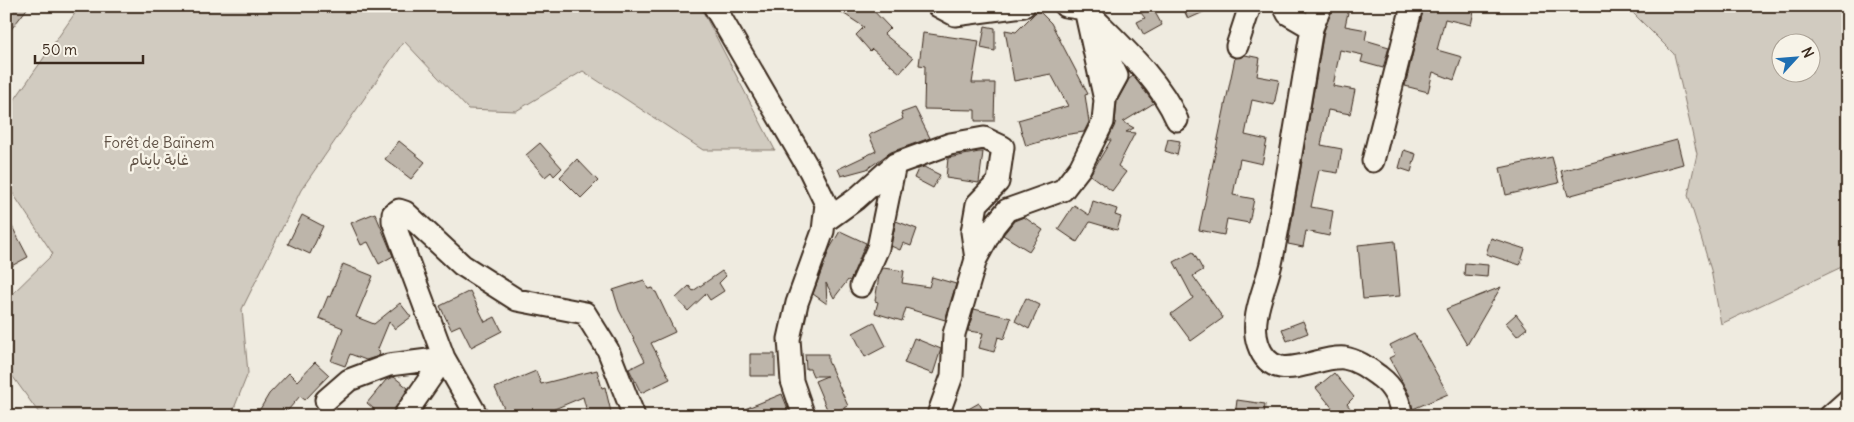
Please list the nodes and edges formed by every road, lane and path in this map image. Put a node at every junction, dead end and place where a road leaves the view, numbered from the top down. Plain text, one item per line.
1 (714, 6) edge
2 (938, 6) edge
3 (1024, 6) edge
4 (1250, 6) edge
5 (1284, 6) edge
6 (1321, 6) edge
7 (1412, 6) edge
8 (1075, 8) edge
9 (1312, 28) junction
10 (1237, 46) dead end
11 (1177, 120) dead end
12 (1373, 161) dead end
13 (895, 164) junction
14 (824, 222) junction
15 (976, 259) junction
16 (862, 286) dead end
17 (444, 358) junction
18 (326, 400) dead end
19 (1848, 400) edge
20 (404, 416) edge
21 (477, 416) edge
22 (634, 416) edge
23 (804, 416) edge
24 (942, 416) edge
25 (1401, 416) edge
26 (1830, 416) edge

1 - 14 street
2 - 3 street
4 - 10 street
5 - 9 street
6 - 9 street
7 - 12 street
8 - 11 street
8 - 15 street
9 - 25 street
13 - 14 street
13 - 15 street
13 - 16 street
14 - 23 street
15 - 24 street
17 - 18 street
17 - 20 street
17 - 21 street
17 - 22 street
19 - 26 street

